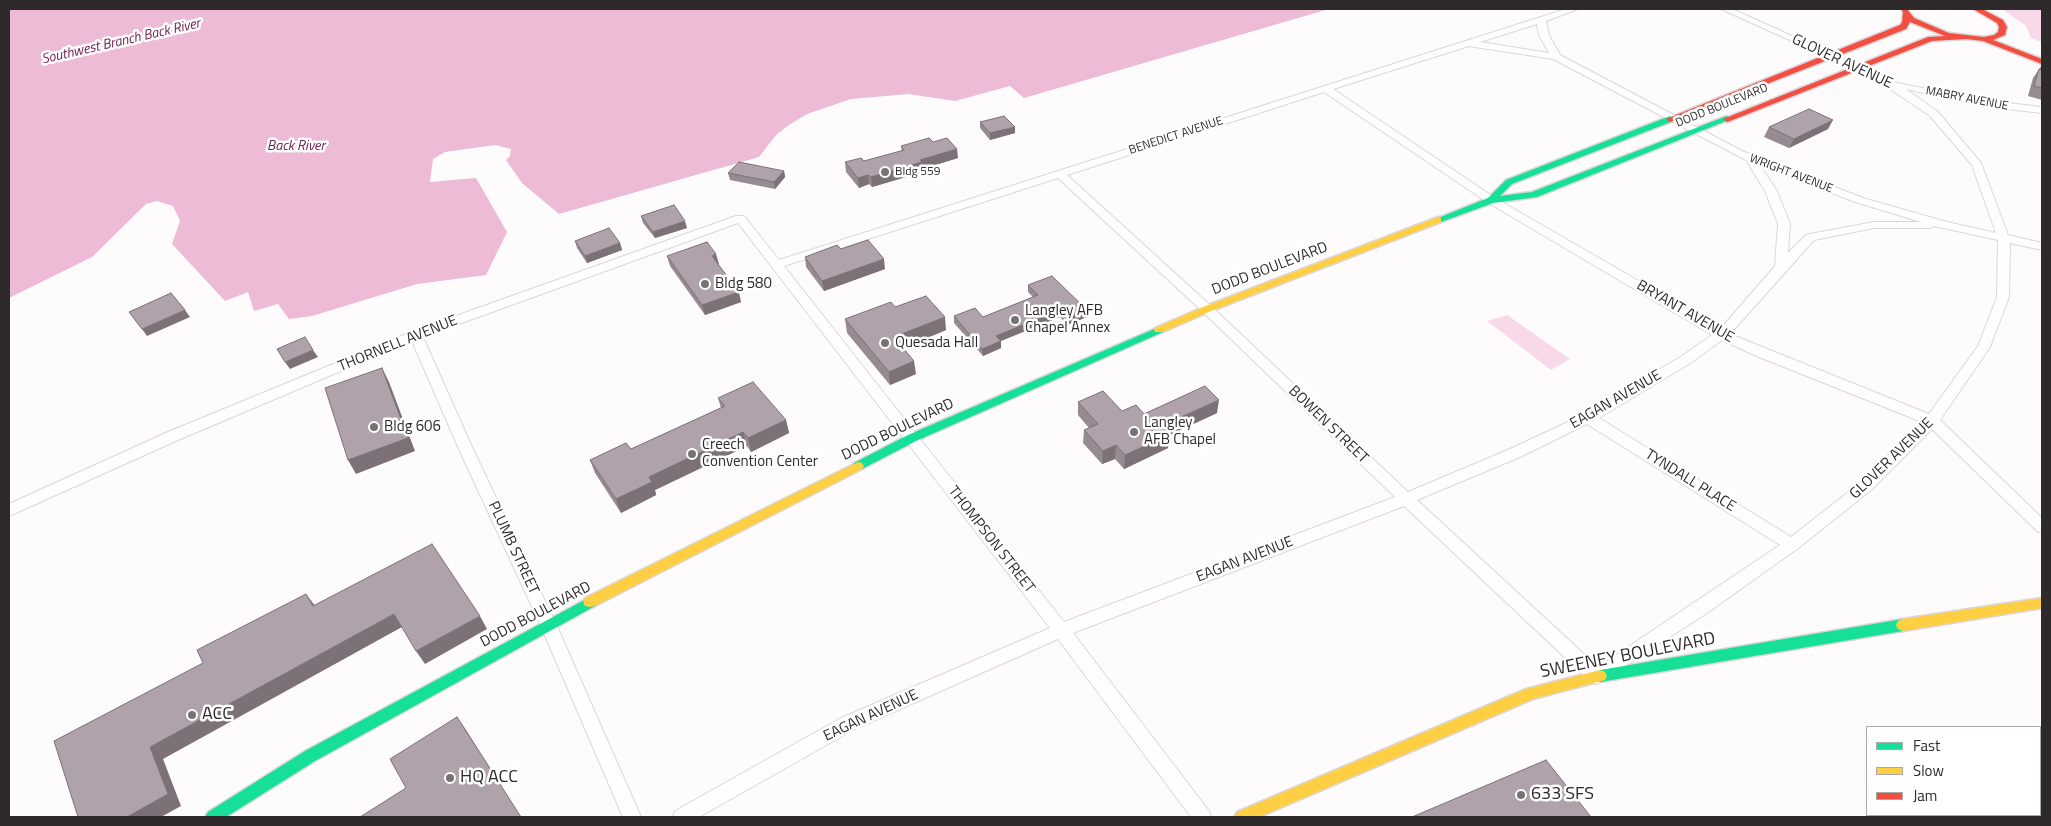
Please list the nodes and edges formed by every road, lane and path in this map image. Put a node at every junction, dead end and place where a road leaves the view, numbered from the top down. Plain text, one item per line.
1 (1574, 9) edge
2 (1725, 9) edge
3 (1980, 10) edge
4 (1905, 12) edge
5 (1541, 20) junction
6 (2011, 34) junction
7 (1963, 38) junction
8 (1984, 39) junction
9 (1466, 43) junction
10 (2042, 50) edge
11 (1831, 56) junction
12 (1556, 57) junction
13 (2042, 62) edge
14 (1857, 67) junction
15 (1892, 84) junction
16 (1326, 89) junction
17 (2042, 110) edge
18 (1670, 118) junction
19 (1695, 132) junction
20 (1752, 158) junction
21 (1059, 173) junction
22 (1491, 200) junction
23 (1945, 225) junction
24 (2004, 239) junction
25 (2042, 246) edge
26 (778, 264) junction
27 (1781, 266) junction
28 (1207, 309) junction
29 (1720, 334) junction
30 (416, 335) junction
31 (1588, 418) junction
32 (1932, 421) junction
33 (912, 438) junction
34 (1406, 499) junction
35 (9, 510) edge
36 (2042, 527) edge
37 (1792, 544) junction
38 (2042, 603) edge
39 (548, 624) junction
40 (1062, 630) junction
41 (1597, 677) junction
42 (213, 817) edge
43 (632, 817) edge
44 (682, 817) edge
45 (1202, 817) edge
46 (1242, 817) edge

1 - 5 street, BENEDICT AVENUE
2 - 11 street, GLOVER AVENUE
3 - 6 street
4 - 7 street
4 - 11 street, DODD BOULEVARD
5 - 9 street, BENEDICT AVENUE
5 - 12 street
6 - 8 street
6 - 10 street
7 - 8 street
7 - 14 street, DODD BOULEVARD
8 - 13 street
9 - 12 street, WRIGHT AVENUE
9 - 16 street, BENEDICT AVENUE
11 - 14 street, GLOVER AVENUE
11 - 18 street, DODD BOULEVARD
12 - 18 street, WRIGHT AVENUE
14 - 15 street, GLOVER AVENUE
14 - 19 street, DODD BOULEVARD
15 - 17 street, MABRY AVENUE
15 - 24 street, GLOVER AVENUE
16 - 21 street, BENEDICT AVENUE
16 - 22 street, BRYANT AVENUE
18 - 19 street, WRIGHT AVENUE
18 - 22 street, DODD BOULEVARD
19 - 20 street, WRIGHT AVENUE
19 - 22 street, DODD BOULEVARD
20 - 23 street, WRIGHT AVENUE
20 - 27 street
21 - 26 street, BENEDICT AVENUE
21 - 28 street, BOWEN STREET
22 - 28 street, DODD BOULEVARD
22 - 29 street, BRYANT AVENUE
23 - 24 street, WRIGHT AVENUE
23 - 27 street, EAGAN AVENUE
24 - 25 street, WRIGHT AVENUE
24 - 32 street, GLOVER AVENUE
26 - 30 street, THORNELL AVENUE
26 - 33 street, THOMPSON STREET
27 - 29 street, EAGAN AVENUE
28 - 33 street, DODD BOULEVARD
28 - 34 street, BOWEN STREET
29 - 31 street, EAGAN AVENUE
29 - 32 street, BRYANT AVENUE
30 - 35 street, THORNELL AVENUE
30 - 39 street, PLUMB STREET
31 - 34 street, EAGAN AVENUE
31 - 37 street, TYNDALL PLACE
32 - 36 street, BRYANT AVENUE
32 - 37 street, GLOVER AVENUE
33 - 39 street, DODD BOULEVARD
33 - 40 street, THOMPSON STREET
34 - 40 street, EAGAN AVENUE
34 - 41 street, BOWEN STREET
37 - 41 street, GLOVER AVENUE
38 - 41 street, SWEENEY BOULEVARD
39 - 42 street, DODD BOULEVARD
39 - 43 street, PLUMB STREET
40 - 44 street, EAGAN AVENUE
40 - 45 street, THOMPSON STREET
41 - 46 street, SWEENEY BOULEVARD

